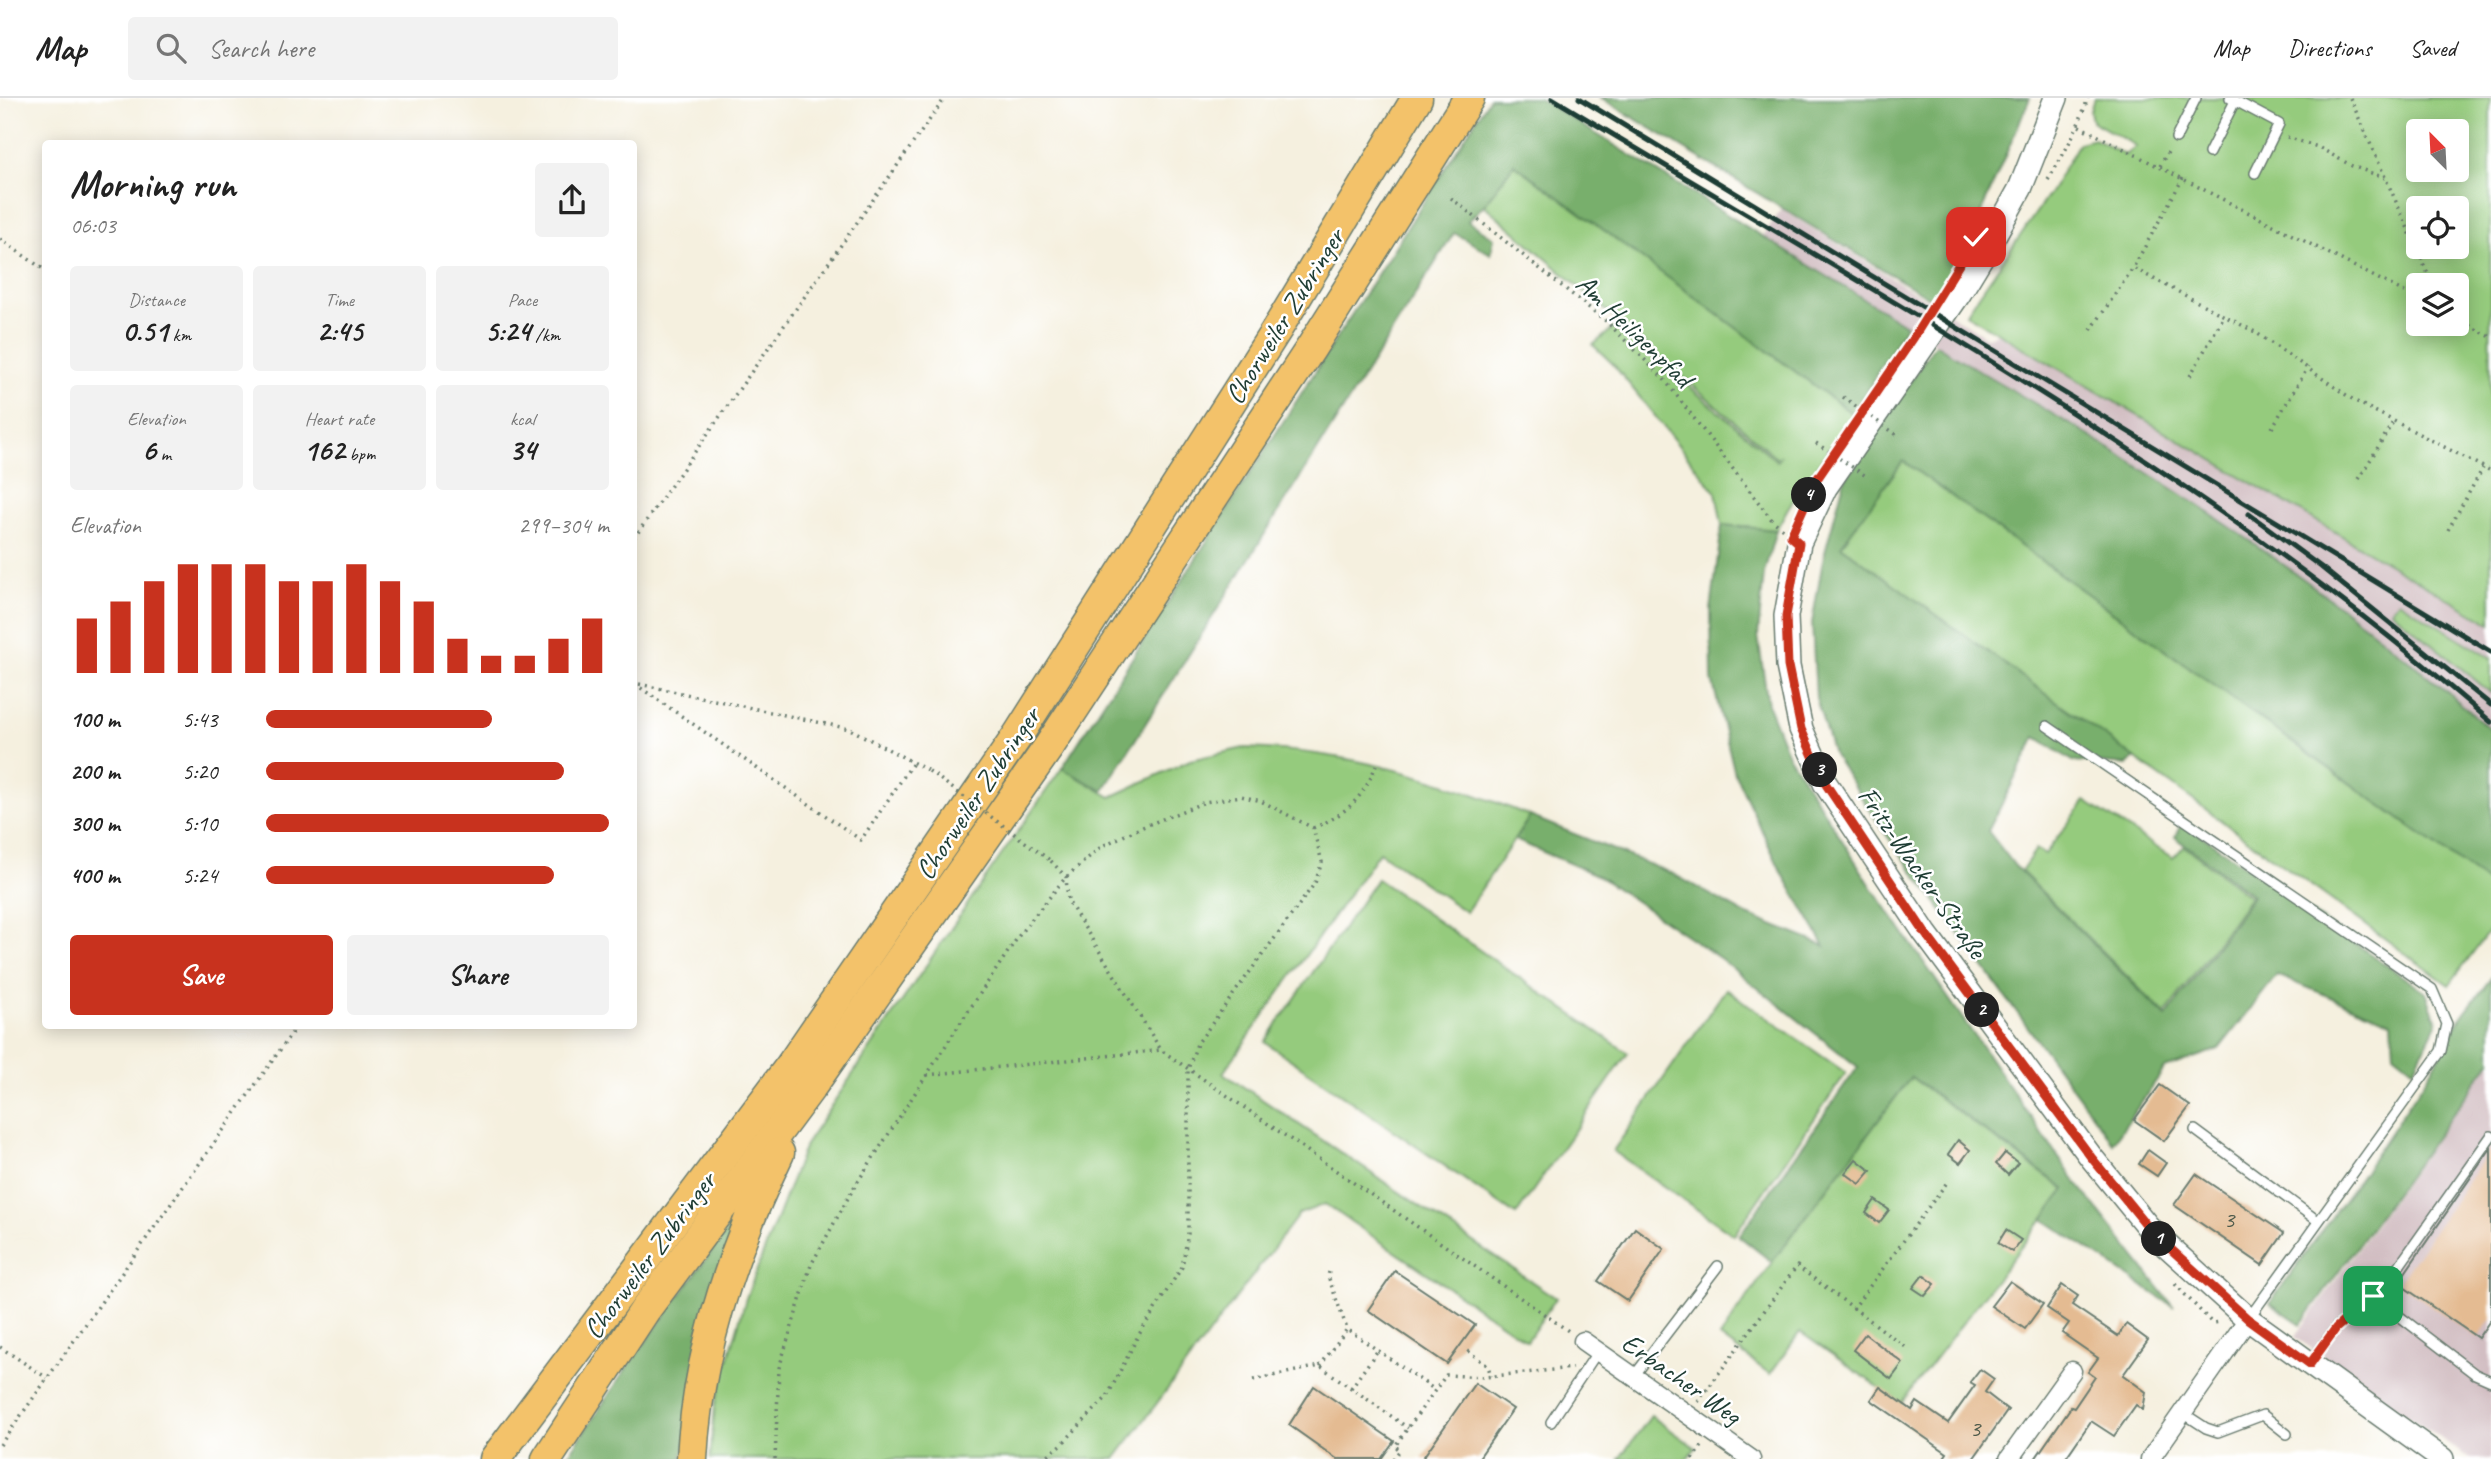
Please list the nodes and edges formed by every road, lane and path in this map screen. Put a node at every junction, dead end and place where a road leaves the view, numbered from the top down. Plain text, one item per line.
1 (945, 98) edge
2 (1417, 98) edge
3 (1469, 98) edge
4 (2056, 98) edge
5 (2088, 98) edge
6 (2196, 98) edge
7 (2350, 98) edge
8 (2232, 99) edge
9 (2078, 126) junction
10 (2275, 132) junction
11 (2176, 138) joint
12 (2067, 150) dead end
13 (2210, 153) dead end
14 (2160, 166) junction
15 (2255, 173) dead end
16 (2183, 178) junction
17 (2385, 178) junction
18 (1451, 198) dead end
19 (0, 239) edge
20 (42, 268) edge
21 (2133, 268) junction
22 (2428, 273) edge
23 (2406, 293) edge
24 (2224, 317) junction
25 (2469, 325) edge
26 (2091, 330) dead end
27 (2491, 337) edge
28 (2308, 367) junction
29 (2190, 376) dead end
30 (1843, 397) dead end
31 (1865, 409) dead end
32 (1858, 419) dead end
33 (2393, 422) junction
34 (1889, 427) dead end
35 (2272, 428) dead end
36 (1897, 435) dead end
37 (1882, 438) dead end
38 (1816, 443) dead end
39 (1836, 450) dead end
40 (1829, 461) dead end
41 (2483, 468) junction
42 (2491, 471) edge
43 (1866, 476) dead end
44 (2359, 479) dead end
45 (2448, 530) dead end
46 (637, 534) edge
47 (1799, 543) junction
48 (637, 684) edge
49 (637, 685) edge
50 (2047, 726) dead end
51 (913, 763) junction
52 (1376, 765) dead end
53 (1313, 828) junction
54 (1066, 877) junction
55 (295, 1029) edge
56 (1161, 1050) junction
57 (1188, 1069) junction
58 (927, 1075) junction
59 (811, 1087) junction
60 (2195, 1130) dead end
61 (2491, 1136) edge
62 (1948, 1181) dead end
63 (2318, 1221) junction
64 (1718, 1266) dead end
65 (1329, 1272) dead end
66 (2175, 1284) dead end
67 (2373, 1296) junction
68 (1853, 1309) junction
69 (2248, 1319) junction
70 (1347, 1329) junction
71 (1591, 1346) junction
72 (0, 1347) edge
73 (1906, 1348) dead end
74 (1378, 1350) junction
75 (1468, 1351) dead end
76 (2310, 1364) junction
77 (1320, 1366) junction
78 (2072, 1371) dead end
79 (1491, 1376) junction
80 (1633, 1376) junction
81 (47, 1378) junction
82 (1253, 1380) dead end
83 (2491, 1381) edge
84 (1351, 1388) junction
85 (1435, 1390) junction
86 (2183, 1413) junction
87 (1688, 1415) junction
88 (1551, 1422) dead end
89 (1408, 1428) junction
90 (2287, 1434) dead end
91 (0, 1445) edge
92 (495, 1459) edge
93 (547, 1459) edge
94 (692, 1459) edge
95 (775, 1459) edge
96 (1043, 1459) edge
97 (1393, 1459) edge
98 (1751, 1459) edge
99 (2009, 1459) edge
100 (2150, 1459) edge
101 (2442, 1459) edge

1 - 46 path
2 - 92 highway, Chorweiler Zubringer
3 - 59 highway, Chorweiler Zubringer
4 - 47 street, Fritz-Wacker-Straße
5 - 9 path
6 - 11 lane
7 - 17 path
8 - 10 lane
8 - 13 lane
9 - 12 path
9 - 14 path
10 - 15 lane
10 - 17 path
11 - 14 path
14 - 16 path
16 - 21 path
16 - 23 path
17 - 22 path
18 - 47 path, Am Heiligenpfad
19 - 20 path
21 - 24 path
21 - 26 path
24 - 28 path
24 - 29 path
25 - 27 path
28 - 33 path
28 - 35 path
30 - 36 path, bridge
31 - 32 path
33 - 41 path
33 - 44 path
34 - 37 path
38 - 43 path, bridge
39 - 40 path
41 - 42 path
41 - 45 path
47 - 69 street, Fritz-Wacker-Straße
48 - 51 path
49 - 51 path
50 - 63 lane
51 - 54 path, bridge
52 - 53 path
53 - 54 path
53 - 57 path
54 - 56 path
54 - 58 path
55 - 81 path
56 - 57 path
56 - 58 path
57 - 71 path
57 - 96 path
58 - 95 path
59 - 93 highway, Chorweiler Zubringer
59 - 94 highway, Chorweiler Zubringer
60 - 63 lane
61 - 67 lane
62 - 68 path
63 - 69 lane
64 - 80 lane
65 - 70 path
66 - 69 path
67 - 76 lane
67 - 83 lane
68 - 73 path
68 - 87 path
69 - 76 street, Fritz-Wacker-Straße
69 - 86 street
70 - 74 path
70 - 77 path
71 - 79 path
71 - 80 street, Erbacher Weg
71 - 88 lane
72 - 81 path
74 - 84 path
74 - 85 path
75 - 79 path
76 - 101 street, Fritz-Wacker-Straße
77 - 82 path
77 - 84 path
78 - 99 street
79 - 85 path
80 - 87 street, Erbacher Weg
81 - 91 path
84 - 89 path
85 - 89 path
86 - 90 lane
86 - 100 street
87 - 98 street, Erbacher Weg
89 - 97 path

